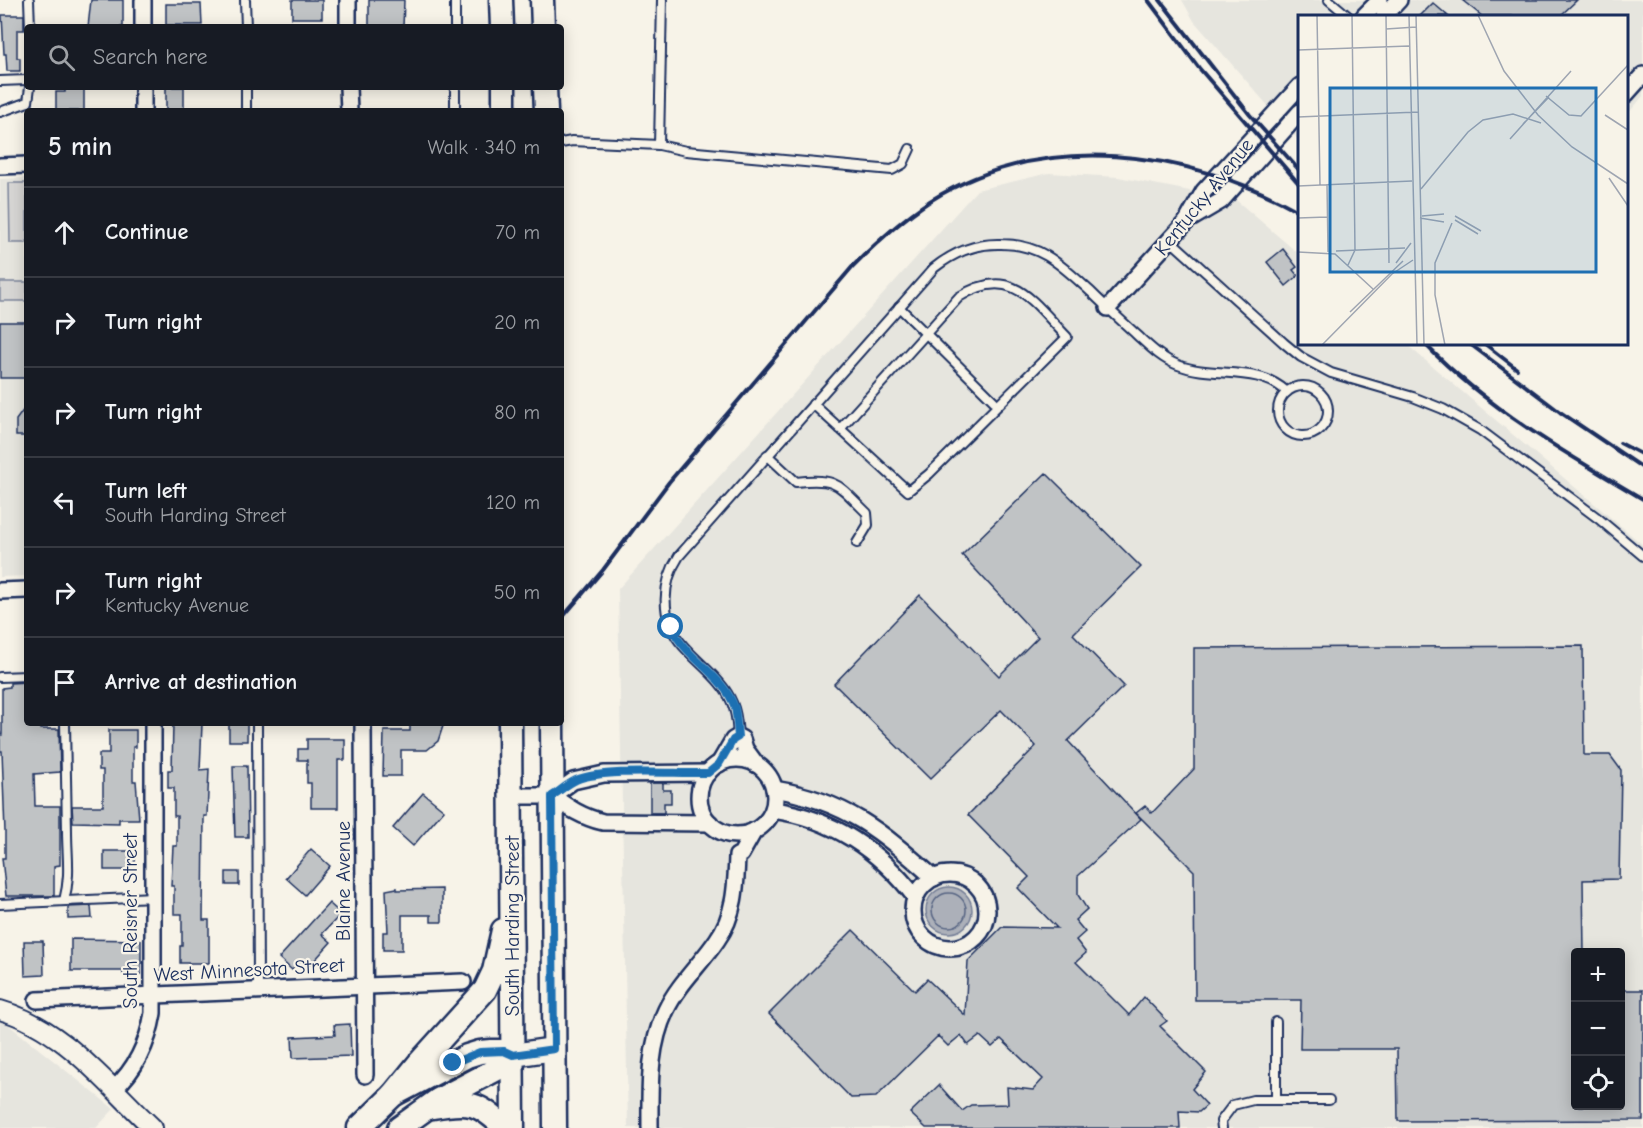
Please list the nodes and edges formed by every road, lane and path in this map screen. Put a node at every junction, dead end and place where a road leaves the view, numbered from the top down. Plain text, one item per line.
1 (29, 0) edge
2 (143, 0) edge
3 (245, 0) edge
4 (348, 0) edge
5 (455, 0) edge
6 (501, 0) edge
7 (542, 0) edge
8 (662, 0) edge
9 (1329, 0) edge
10 (1380, 0) edge
11 (1400, 0) edge
12 (1347, 15) edge
13 (1365, 15) edge
14 (1385, 15) edge
15 (30, 24) edge
16 (143, 24) edge
17 (246, 24) edge
18 (348, 24) edge
19 (455, 24) edge
20 (502, 24) edge
21 (543, 24) edge
22 (1643, 75) edge
23 (24, 80) edge
24 (0, 81) edge
25 (1298, 87) edge
26 (30, 90) edge
27 (143, 90) edge
28 (246, 90) edge
29 (348, 90) edge
30 (455, 90) edge
31 (504, 90) edge
32 (545, 90) edge
33 (1628, 92) edge
34 (143, 108) edge
35 (246, 108) edge
36 (349, 108) edge
37 (455, 108) edge
38 (504, 108) edge
39 (546, 108) edge
40 (0, 112) edge
41 (1298, 113) edge
42 (564, 142) edge
43 (659, 145) junction
44 (910, 149) dead end
45 (24, 165) edge
46 (0, 166) edge
47 (1187, 221) junction
48 (1170, 240) junction
49 (899, 307) junction
50 (1108, 308) junction
51 (927, 333) junction
52 (1287, 392) junction
53 (813, 404) junction
54 (998, 405) junction
55 (840, 429) junction
56 (767, 455) junction
57 (857, 543) dead end
58 (1643, 556) edge
59 (24, 590) edge
60 (0, 591) edge
61 (24, 676) edge
62 (0, 677) edge
63 (65, 726) edge
64 (153, 726) edge
65 (257, 726) edge
66 (363, 726) edge
67 (510, 726) edge
68 (552, 726) edge
69 (738, 737) junction
70 (756, 764) junction
71 (714, 768) junction
72 (774, 789) junction
73 (510, 796) junction
74 (552, 796) junction
75 (773, 810) junction
76 (714, 826) junction
77 (754, 831) junction
78 (737, 856) junction
79 (934, 878) junction
80 (512, 894) junction
81 (154, 897) junction
82 (915, 897) junction
83 (64, 901) junction
84 (0, 904) edge
85 (463, 982) dead end
86 (365, 986) junction
87 (258, 990) junction
88 (154, 995) junction
89 (37, 1000) dead end
90 (0, 1010) edge
91 (1276, 1022) dead end
92 (554, 1049) junction
93 (513, 1055) junction
94 (365, 1075) dead end
95 (114, 1089) junction
96 (393, 1095) junction
97 (1276, 1100) junction
98 (1329, 1100) dead end
99 (423, 1109) junction
100 (153, 1128) edge
101 (359, 1128) edge
102 (399, 1128) edge
103 (506, 1128) edge
104 (513, 1128) edge
105 (555, 1128) edge
106 (650, 1128) edge
107 (1222, 1128) edge

1 - 15 lane
2 - 16 street
3 - 17 lane
4 - 18 street
5 - 19 lane
6 - 20 main road
7 - 21 main road
8 - 43 lane
9 - 12 lane
10 - 13 street
11 - 14 street
22 - 33 street
23 - 24 lane
25 - 47 street, Kentucky Avenue
26 - 40 lane
27 - 34 street
28 - 35 lane
29 - 36 street
30 - 37 lane
31 - 38 main road
32 - 39 main road
41 - 47 street
42 - 43 lane
43 - 44 lane
45 - 46 street
47 - 48 street, Kentucky Avenue
48 - 50 street, Kentucky Avenue
48 - 58 lane
49 - 50 lane
49 - 51 lane
49 - 53 lane
50 - 52 lane
51 - 54 lane
51 - 54 lane
51 - 55 lane
52 - 52 lane
53 - 55 lane
53 - 56 lane
54 - 55 lane
56 - 57 lane
56 - 69 lane
59 - 60 street
61 - 62 lane
63 - 83 lane
64 - 81 street, South Reisner Street
65 - 87 lane
66 - 86 street, Blaine Avenue
67 - 73 main road, South Harding Street
68 - 74 main road, South Harding Street
69 - 70 street
69 - 71 street
70 - 71 street
70 - 72 street
71 - 74 street
71 - 76 street
72 - 75 street
72 - 79 street
73 - 74 street
73 - 80 main road, South Harding Street
74 - 76 street
74 - 92 main road, South Harding Street
75 - 77 street
75 - 82 street
76 - 77 street
76 - 78 street
77 - 78 street
78 - 106 street
79 - 82 street
79 - 82 street
80 - 93 main road, South Harding Street
80 - 96 main road
81 - 83 lane
81 - 88 street, South Reisner Street
83 - 84 lane
85 - 86 street, West Minnesota Street
86 - 87 street, West Minnesota Street
86 - 94 street, Blaine Avenue
87 - 88 street, West Minnesota Street
88 - 89 street, West Minnesota Street
88 - 95 street, South Reisner Street
90 - 95 street
91 - 97 lane
92 - 93 main road
92 - 105 main road, South Harding Street
93 - 96 main road
93 - 99 main road
93 - 104 main road, South Harding Street
95 - 100 street
96 - 101 main road
97 - 98 lane
97 - 107 lane
99 - 102 main road
99 - 103 main road

